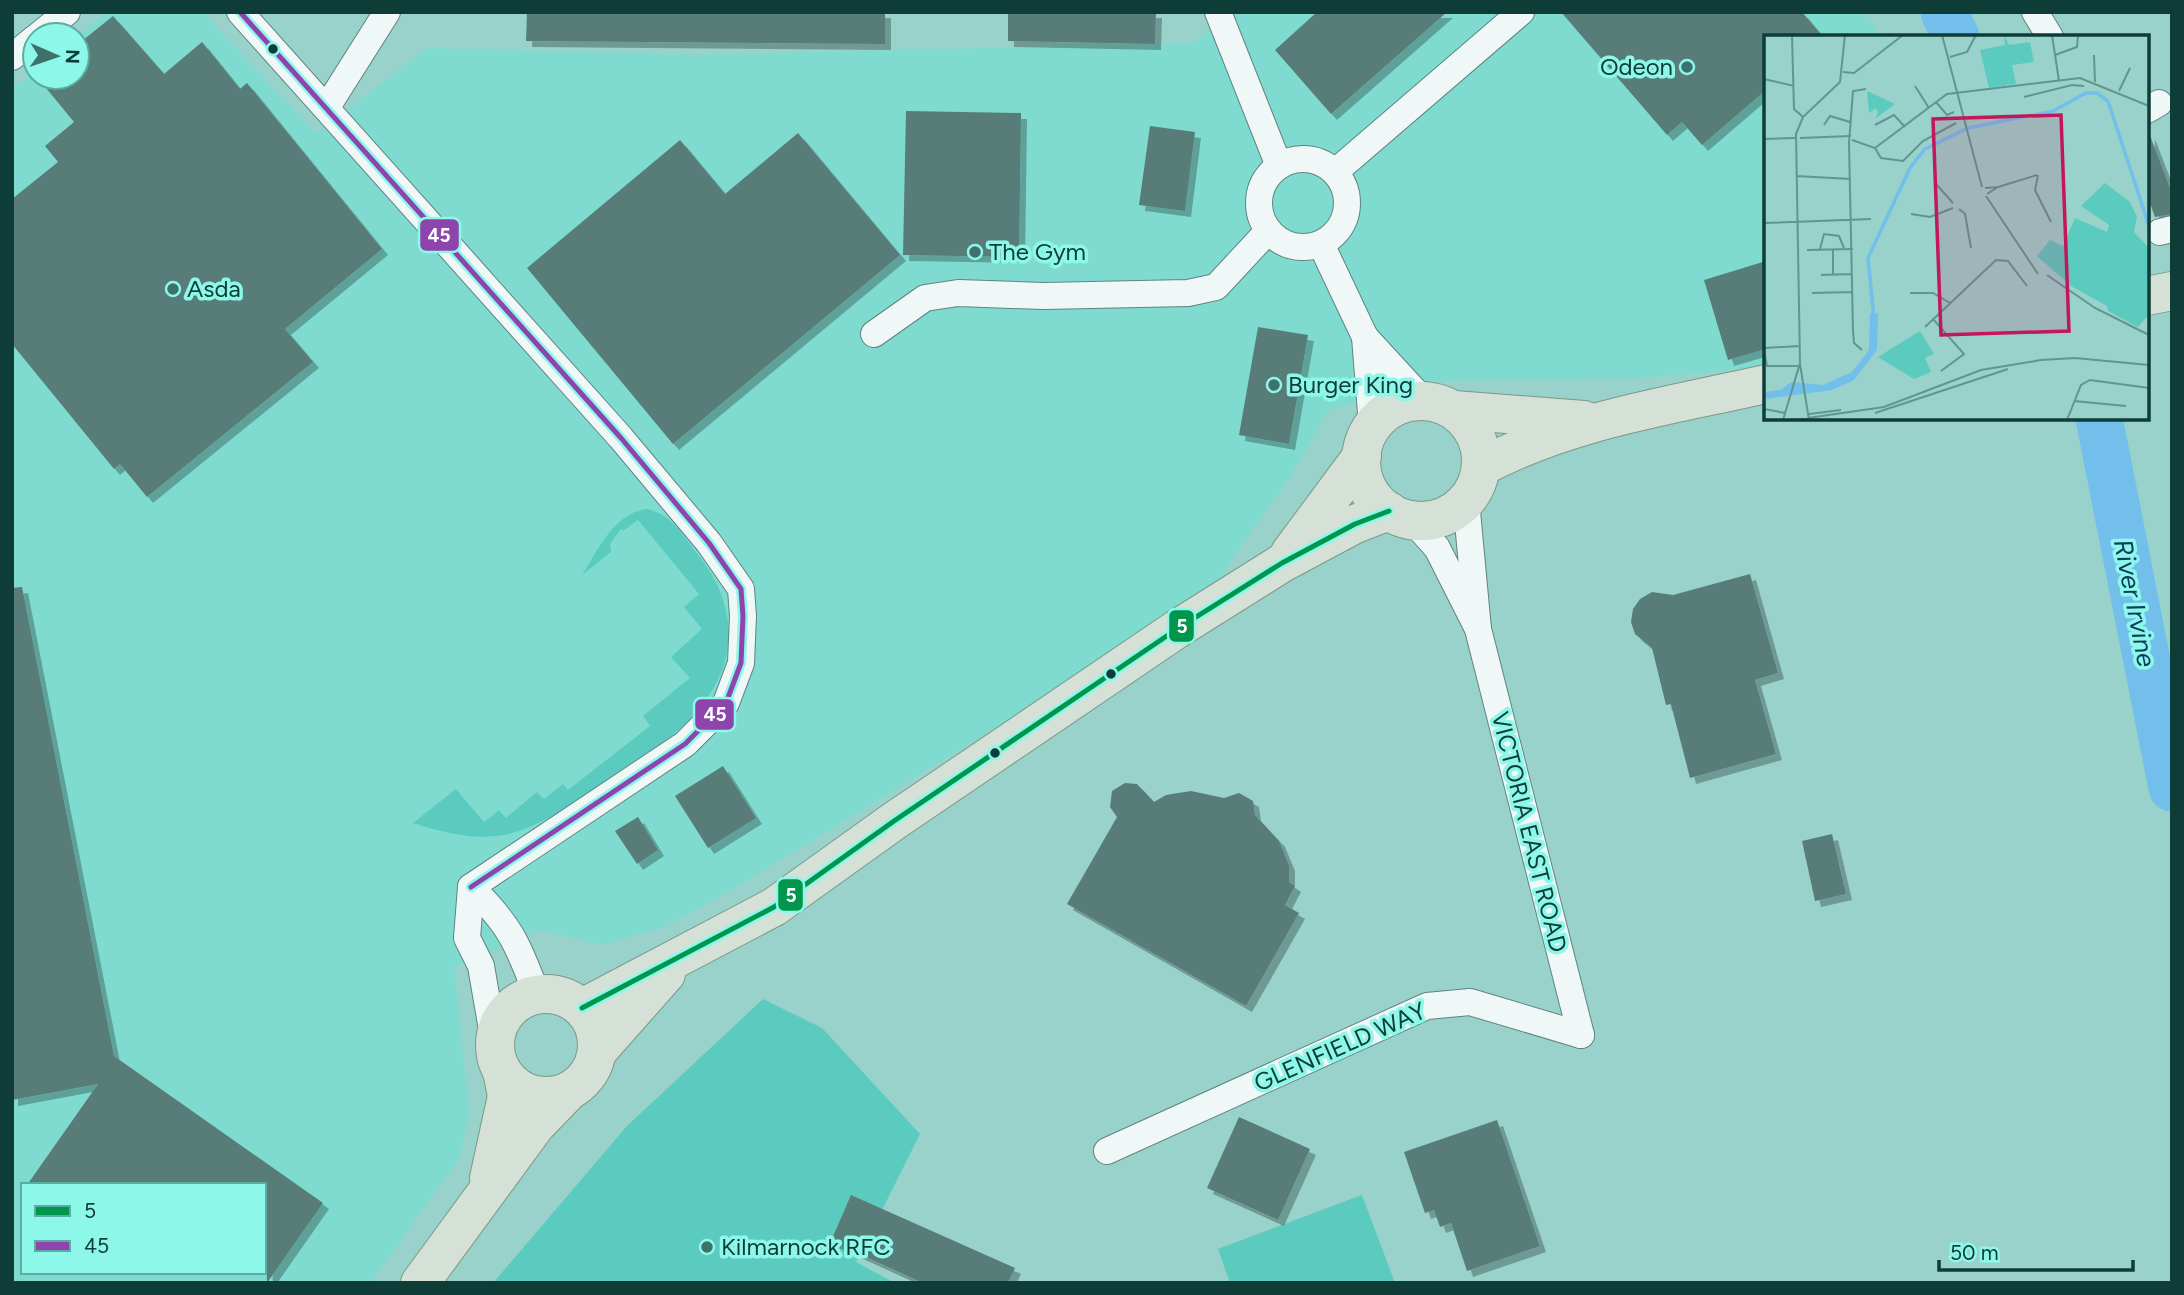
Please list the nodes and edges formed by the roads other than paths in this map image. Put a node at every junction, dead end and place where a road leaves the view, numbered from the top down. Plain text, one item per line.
1 (240, 12) edge
2 (387, 12) edge
3 (1218, 12) edge
4 (1521, 12) edge
5 (2035, 12) edge
6 (2049, 35) edge
7 (327, 107) junction
8 (1279, 166) junction
9 (1335, 172) junction
10 (1268, 231) junction
11 (1321, 244) junction
12 (874, 334) dead end
13 (1365, 337) junction
14 (1764, 384) edge
15 (1439, 406) junction
16 (1592, 421) junction
17 (1367, 441) junction
18 (1474, 484) junction
19 (1400, 516) junction
20 (1282, 563) junction
21 (1478, 629) junction
22 (471, 887) junction
23 (680, 959) junction
24 (537, 995) junction
25 (582, 1008) junction
26 (1581, 1035) joint
27 (597, 1052) junction
28 (499, 1059) junction
29 (569, 1091) junction
30 (1107, 1151) dead end
31 (484, 1197) junction
32 (420, 1283) edge

1 - 7 street
2 - 7 street
3 - 8 street
4 - 9 street
5 - 6 street
7 - 22 street
8 - 9 street
8 - 10 street
9 - 11 street
10 - 11 street
10 - 12 street
11 - 13 street
13 - 15 street
13 - 17 street
14 - 16 main road
15 - 16 main road
15 - 17 main road
15 - 18 main road
16 - 18 main road
17 - 19 main road
17 - 20 main road
18 - 19 main road
18 - 21 street, VICTORIA EAST ROAD
19 - 20 main road
19 - 21 street, VICTORIA EAST ROAD
20 - 23 main road
21 - 26 street, VICTORIA EAST ROAD
22 - 24 street
22 - 28 street
23 - 25 main road
23 - 27 main road
24 - 25 main road
24 - 28 main road
25 - 27 main road
26 - 30 street, GLENFIELD WAY
27 - 29 main road
28 - 29 main road
28 - 31 main road
29 - 31 main road
31 - 32 main road

